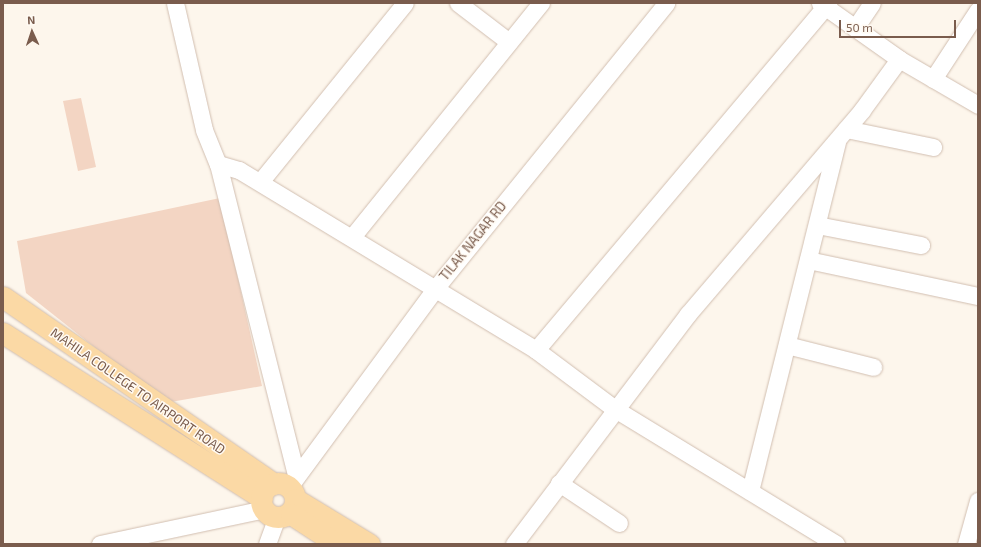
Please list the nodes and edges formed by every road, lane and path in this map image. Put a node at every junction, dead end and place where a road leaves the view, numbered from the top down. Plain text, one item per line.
1 (175, 3) edge
2 (405, 3) edge
3 (458, 3) edge
4 (541, 3) edge
5 (666, 3) edge
6 (872, 3) edge
7 (825, 4) edge
8 (978, 10) edge
9 (391, 11) edge
10 (855, 28) junction
11 (509, 42) junction
12 (899, 59) junction
13 (933, 79) junction
14 (978, 105) edge
15 (842, 133) junction
16 (933, 147) dead end
17 (218, 164) junction
18 (260, 182) junction
19 (817, 225) junction
20 (352, 237) junction
21 (921, 245) dead end
22 (808, 260) junction
23 (434, 290) junction
24 (978, 296) edge
25 (3, 297) edge
26 (3, 333) edge
27 (787, 345) junction
28 (536, 350) junction
29 (873, 367) dead end
30 (615, 409) junction
31 (559, 484) junction
32 (750, 491) junction
33 (281, 498) junction
34 (978, 501) edge
35 (619, 523) dead end
36 (811, 538) edge
37 (100, 544) edge
38 (267, 544) edge
39 (337, 544) edge
40 (369, 544) edge
41 (514, 544) edge
42 (836, 544) edge
43 (966, 544) edge

1 - 17 street
2 - 9 street
3 - 11 street
4 - 11 street
5 - 23 street, TILAK NAGAR RD
6 - 10 street
7 - 10 street
7 - 28 street
8 - 13 street
9 - 18 street
10 - 12 street
11 - 20 street
12 - 13 street
12 - 15 street
13 - 14 street
15 - 16 street
15 - 19 street
15 - 30 street
17 - 18 street
17 - 33 street
18 - 20 street
19 - 21 street
19 - 22 street
20 - 23 street
22 - 24 street
22 - 27 street
23 - 28 street
23 - 33 street, TILAK NAGAR RD
25 - 33 main road, MAHILA COLLEGE TO AIRPORT ROAD
26 - 33 main road, MAHILA COLLEGE TO AIRPORT ROAD
27 - 29 street
27 - 32 street
28 - 30 street
30 - 31 street
30 - 32 street
31 - 35 street
31 - 41 street
32 - 36 street
33 - 37 street
33 - 38 street, TILAK NAGAR RD
33 - 39 main road, MAHILA COLLEGE TO AIRPORT ROAD
33 - 40 main road, MAHILA COLLEGE TO AIRPORT ROAD
34 - 43 street
36 - 42 street

